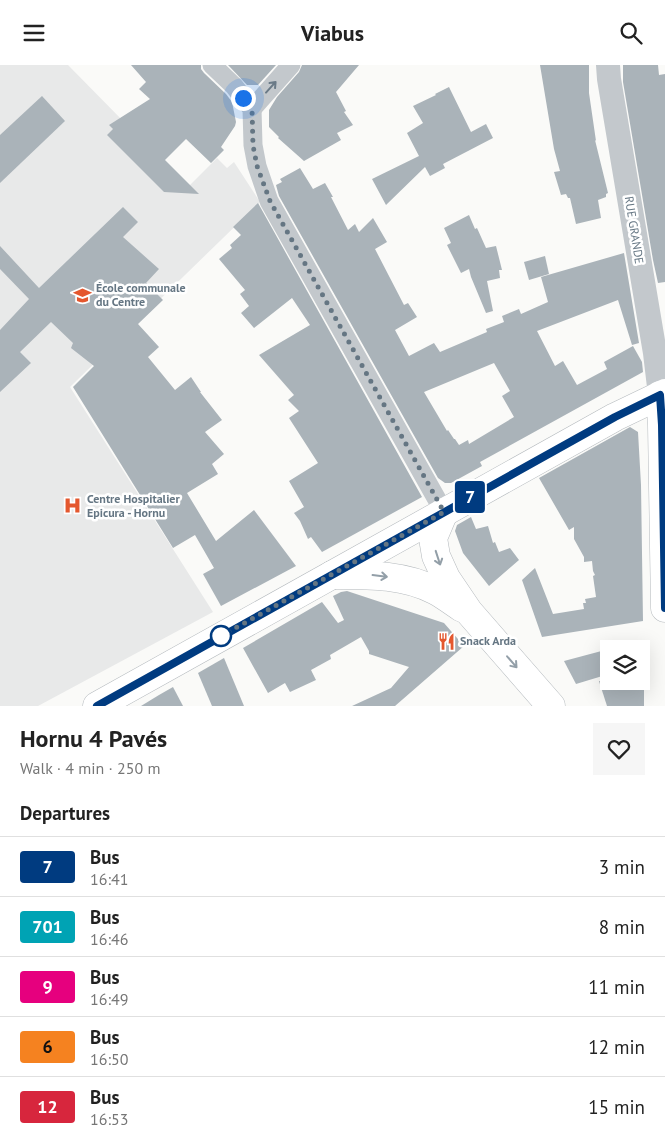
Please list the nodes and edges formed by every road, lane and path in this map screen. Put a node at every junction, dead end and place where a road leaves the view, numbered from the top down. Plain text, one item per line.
1 (212, 65) edge
2 (291, 65) edge
3 (608, 65) edge
4 (252, 109) junction
5 (663, 392) edge
6 (444, 512) junction
7 (331, 575) junction
8 (665, 608) edge
9 (469, 612) junction
10 (97, 706) edge
11 (550, 706) edge

1 - 4 street
4 -> 2 street
3 - 5 street, RUE GRANDE
4 - 6 street
5 - 6 main road
5 - 8 main road
6 - 7 main road
6 -> 9 main road
7 -> 9 main road
7 - 10 main road
9 -> 11 main road

